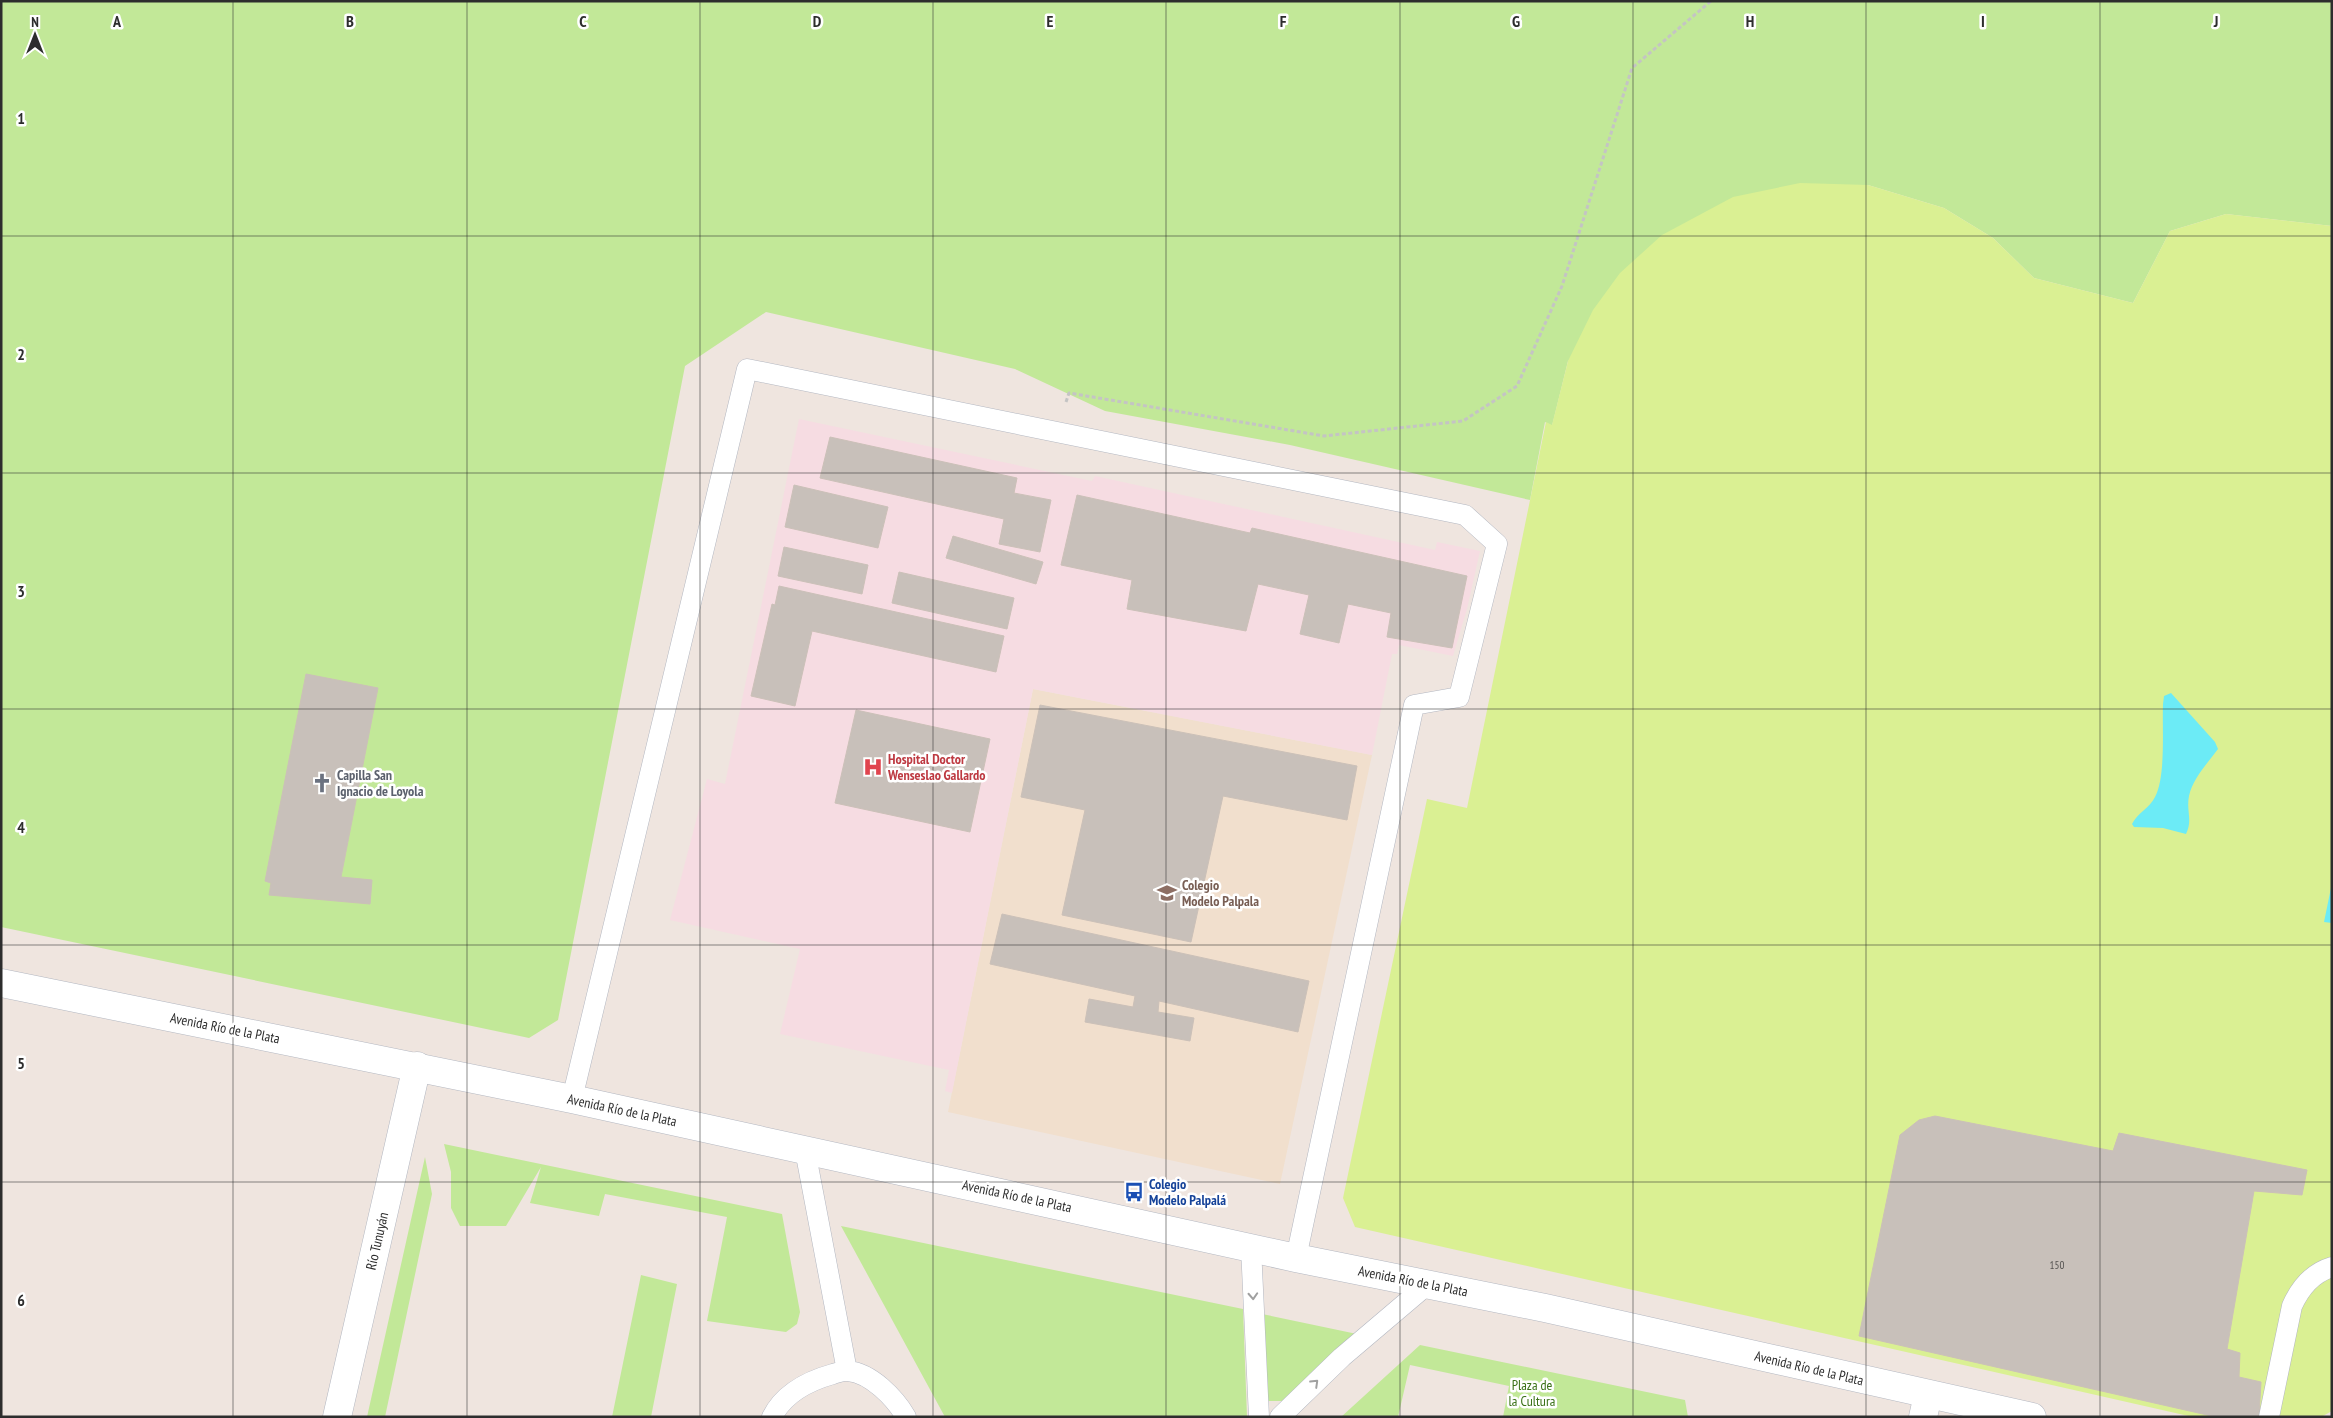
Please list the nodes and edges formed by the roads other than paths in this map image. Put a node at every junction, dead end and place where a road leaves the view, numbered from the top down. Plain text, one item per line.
1 (1, 983) edge
2 (417, 1066) junction
3 (572, 1099) junction
4 (805, 1150) junction
5 (1251, 1247) junction
6 (1296, 1258) junction
7 (2332, 1267) edge
8 (1428, 1284) junction
9 (847, 1371) junction
10 (1925, 1406) edge
11 (337, 1417) edge
12 (772, 1417) edge
13 (906, 1417) edge
14 (1259, 1417) edge
15 (1280, 1417) edge
16 (2032, 1417) edge
17 (2269, 1417) edge

1 - 2 main road, Avenida Río de la Plata
2 - 3 main road, Avenida Río de la Plata
2 - 11 main road, Río Tunuyán
3 - 4 main road, Avenida Río de la Plata
3 - 6 lane
4 - 5 main road, Avenida Río de la Plata
4 - 9 lane
5 - 6 main road, Avenida Río de la Plata
5 -> 14 lane
6 - 8 main road, Avenida Río de la Plata
7 - 17 lane
8 - 10 main road, Avenida Río de la Plata
15 -> 8 lane
9 - 12 lane
9 - 13 lane
10 - 16 main road, Avenida Río de la Plata

